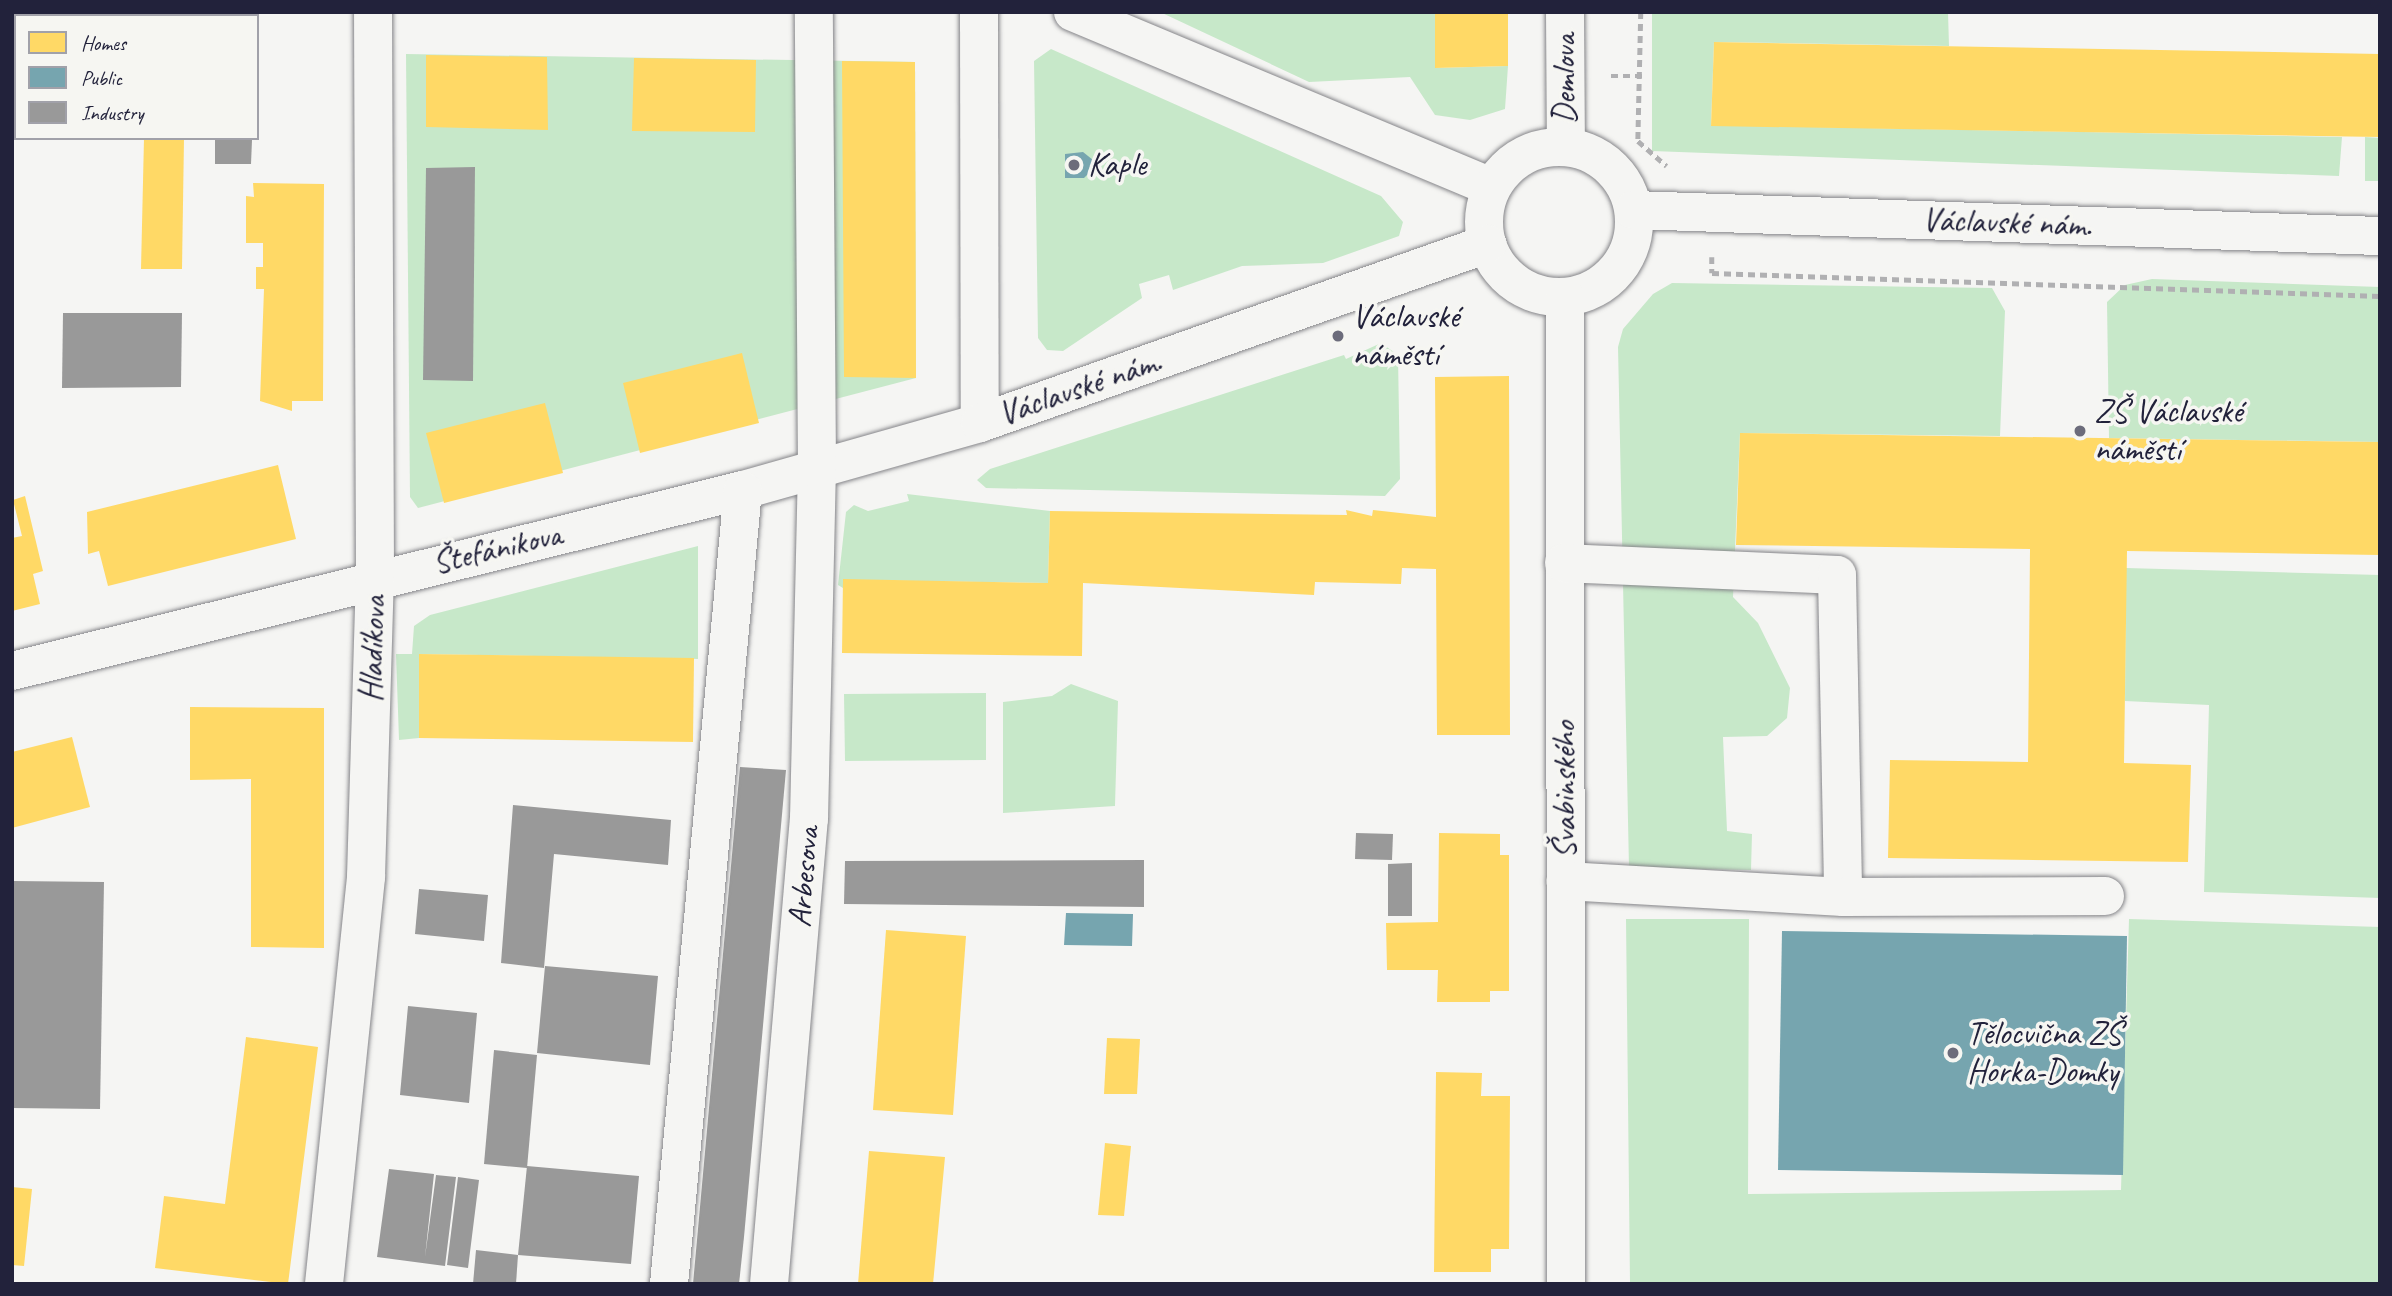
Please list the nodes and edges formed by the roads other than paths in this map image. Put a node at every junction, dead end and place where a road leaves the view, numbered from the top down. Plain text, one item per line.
1 (373, 12) edge
2 (814, 12) edge
3 (979, 12) edge
4 (1073, 12) edge
5 (1565, 12) edge
6 (1566, 146) junction
7 (1492, 187) junction
8 (1634, 210) junction
9 (2380, 236) edge
10 (1487, 244) junction
11 (1564, 297) junction
12 (980, 423) junction
13 (817, 469) junction
14 (743, 490) junction
15 (1564, 563) junction
16 (375, 578) junction
17 (12, 671) edge
18 (1565, 881) junction
19 (2105, 896) dead end
20 (1843, 897) junction
21 (324, 1284) edge
22 (669, 1284) edge
23 (769, 1284) edge
24 (1566, 1284) edge

1 - 16 street, Hladíkova
2 - 13 street, Arbesova
3 - 12 street, Václavské nám.
4 - 7 street
5 - 6 street, Demlova
6 - 7 street
6 - 8 street
7 - 10 street
8 - 9 street, Václavské nám.
8 - 11 street
10 - 11 street
10 - 12 street, Václavské nám.
11 - 15 street, Švabinského
12 - 13 street, Štefánikova
13 - 14 street, Štefánikova
13 - 23 street, Arbesova
14 - 16 street, Štefánikova
14 - 22 street
15 - 18 street, Švabinského
15 - 20 street
16 - 17 street, Štefánikova
16 - 21 street, Hladíkova
18 - 20 street
18 - 24 street, Švabinského
19 - 20 street

